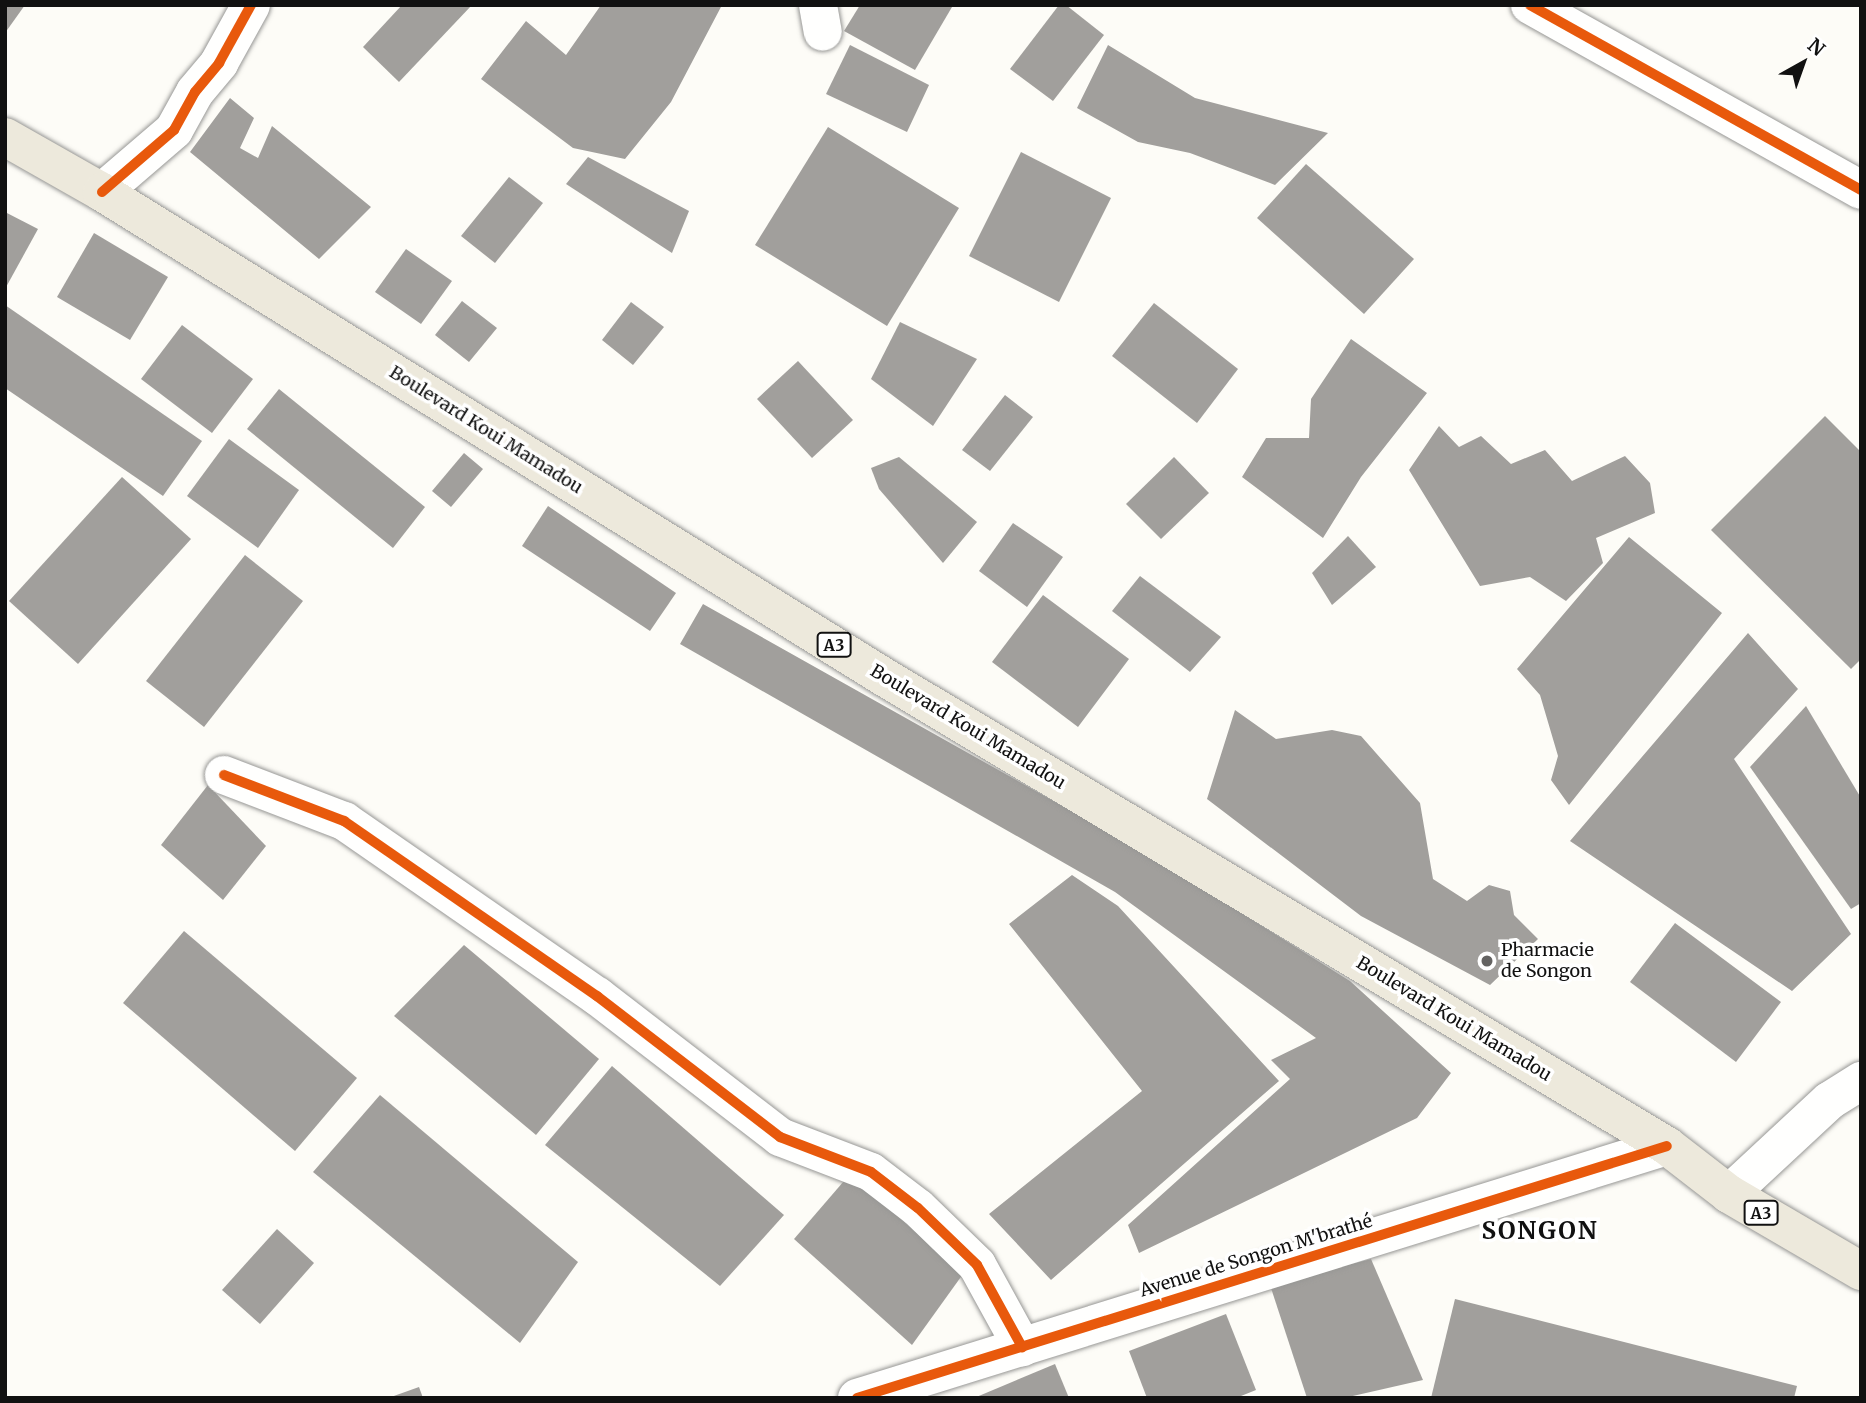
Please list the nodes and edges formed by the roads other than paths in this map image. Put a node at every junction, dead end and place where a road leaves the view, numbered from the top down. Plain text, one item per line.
1 (251, 5) edge
2 (1539, 7) edge
3 (5, 137) edge
4 (1861, 190) edge
5 (102, 192) junction
6 (224, 775) dead end
7 (1861, 1081) edge
8 (1667, 1146) junction
9 (1729, 1194) junction
10 (1861, 1271) edge
11 (1022, 1347) junction
12 (857, 1398) edge

1 - 5 street
2 - 4 street
3 - 5 main road, Boulevard Koui Mamadou / A3
5 - 8 main road, Boulevard Koui Mamadou / A3
6 - 11 street
7 - 9 street
8 - 9 main road, Boulevard Koui Mamadou / A3
8 - 11 street, Avenue de Songon M'brathé
9 - 10 main road, Boulevard Koui Mamadou / A3
11 - 12 street, Avenue de Songon M'brathé

